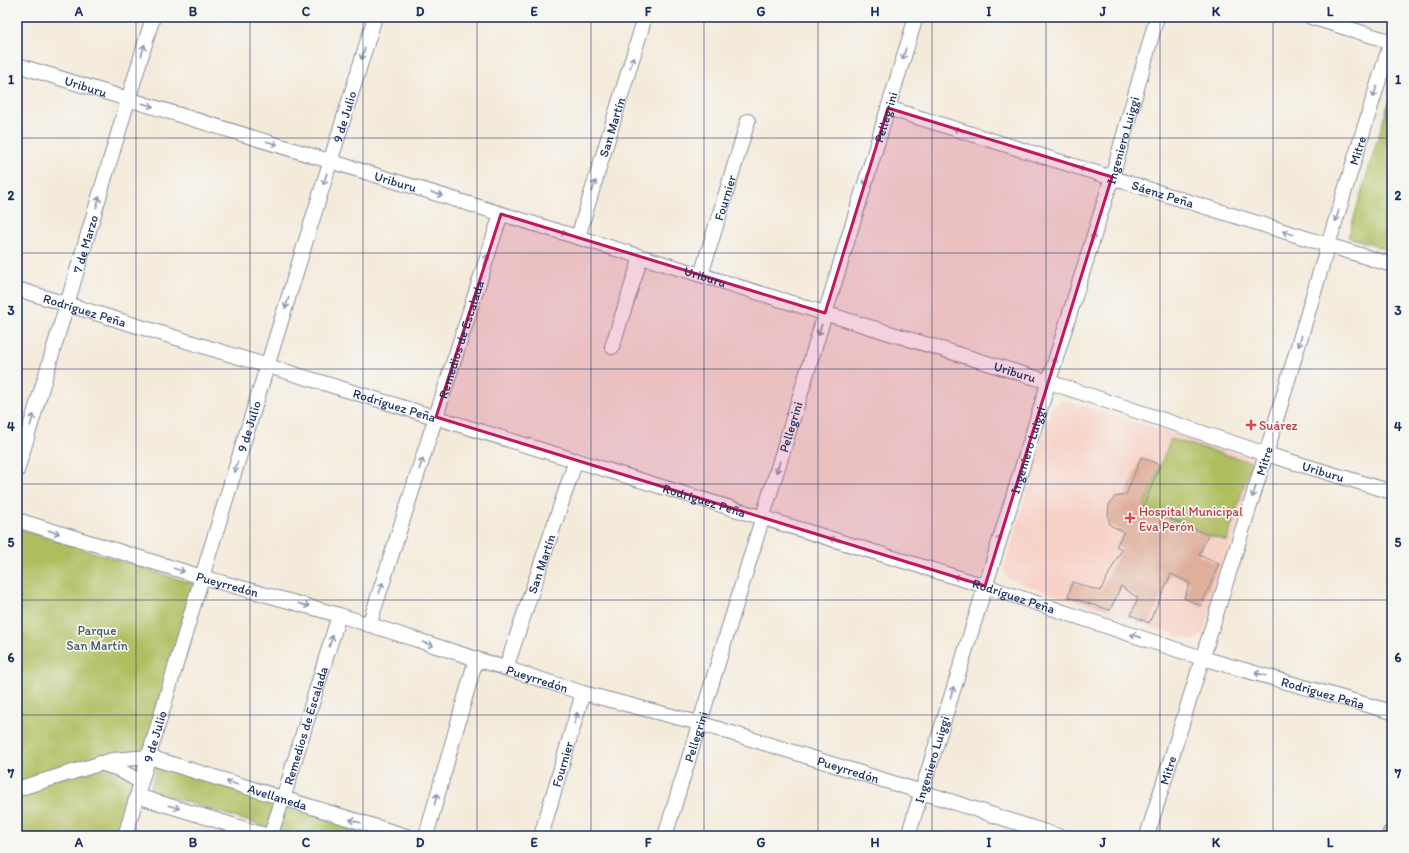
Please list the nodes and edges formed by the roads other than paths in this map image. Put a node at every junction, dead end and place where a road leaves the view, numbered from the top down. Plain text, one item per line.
1 (153, 17) edge
2 (375, 17) edge
3 (645, 17) edge
4 (916, 17) edge
5 (1157, 17) edge
6 (1311, 17) edge
7 (1392, 40) edge
8 (17, 65) edge
9 (129, 99) junction
10 (888, 108) junction
11 (748, 121) dead end
12 (330, 161) junction
13 (1112, 177) junction
14 (501, 214) junction
15 (578, 237) junction
16 (1328, 245) junction
17 (641, 256) junction
18 (1392, 265) edge
19 (701, 275) junction
20 (17, 288) edge
21 (68, 304) junction
22 (825, 313) junction
23 (612, 347) dead end
24 (268, 366) junction
25 (1048, 382) junction
26 (436, 417) junction
27 (1266, 454) junction
28 (576, 460) junction
29 (17, 471) edge
30 (1392, 492) edge
31 (762, 518) junction
32 (17, 520) edge
33 (202, 577) junction
34 (985, 586) junction
35 (339, 615) junction
36 (369, 625) junction
37 (1202, 658) junction
38 (476, 659) junction
39 (506, 668) junction
40 (583, 693) junction
41 (1392, 712) edge
42 (699, 723) junction
43 (149, 757) junction
44 (99, 763) junction
45 (141, 782) junction
46 (20, 787) edge
47 (922, 792) junction
48 (137, 796) junction
49 (283, 799) junction
50 (1392, 833) edge
51 (125, 836) edge
52 (269, 836) edge
53 (406, 836) edge
54 (426, 836) edge
55 (541, 836) edge
56 (665, 836) edge
57 (908, 836) edge
58 (1058, 836) edge
59 (1147, 836) edge
60 (1391, 836) edge

9 -> 1 street, 7 de Marzo
2 -> 12 street, 9 de Julio
15 -> 3 street, San Martín
4 -> 10 street, Pellegrini
5 - 13 street, Ingeniero Luiggi
6 - 7 street
7 -> 16 street, Mitre
8 - 9 street, Uriburu
9 -> 12 street, Uriburu
21 -> 9 street, 7 de Marzo
13 -> 10 street, Sáenz Peña
10 -> 22 street, Pellegrini
11 - 19 street, Fournier
12 -> 14 street, Uriburu
12 -> 24 street, 9 de Julio
16 -> 13 street, Sáenz Peña
25 -> 13 street, Ingeniero Luiggi
14 -> 15 street, Uriburu
26 -> 14 street, Remedios de Escalada
15 - 17 street, Uriburu
16 - 18 street, Sáenz Peña
16 -> 27 street, Mitre
17 - 19 street, Uriburu
17 - 23 street
19 - 22 street, Uriburu
20 - 21 street, Rodríguez Peña
21 - 24 street, Rodríguez Peña
29 -> 21 street, 7 de Marzo
22 - 25 street, Uriburu
22 -> 31 street, Pellegrini
24 - 26 street, Rodríguez Peña
24 -> 33 street, 9 de Julio
25 - 27 street, Uriburu
34 -> 25 street, Ingeniero Luiggi
26 - 28 street, Rodríguez Peña
36 -> 26 street, Remedios de Escalada
27 - 30 street, Uriburu
27 -> 37 street, Mitre
28 - 31 street, Rodríguez Peña
28 - 39 street, San Martín
34 -> 31 street, Rodríguez Peña
31 - 42 street, Pellegrini
32 -> 33 street, Pueyrredón
33 -> 35 street, Pueyrredón
33 - 43 street, 9 de Julio
37 -> 34 street, Rodríguez Peña
47 -> 34 street, Ingeniero Luiggi
35 - 36 street, Pueyrredón
49 -> 35 street, Remedios de Escalada
36 -> 38 street, Pueyrredón
41 -> 37 street, Rodríguez Peña
37 - 59 street, Mitre
38 - 39 street, Pueyrredón
54 -> 38 street
39 - 40 street, Pueyrredón
40 - 42 street, Pueyrredón
55 -> 40 street, Fournier
42 - 47 street, Pueyrredón
42 - 56 street, Pellegrini
43 - 44 street, Avellaneda
43 - 45 street, 9 de Julio
49 -> 43 street, Avellaneda
44 - 45 street
44 - 46 street, Avellaneda
45 - 48 street, 9 de Julio
47 - 57 street, Ingeniero Luiggi
47 - 58 street, Pueyrredón
48 - 51 street, 9 de Julio
48 -> 52 street
49 - 52 street, Remedios de Escalada
53 -> 49 street, Avellaneda
50 - 60 main road

